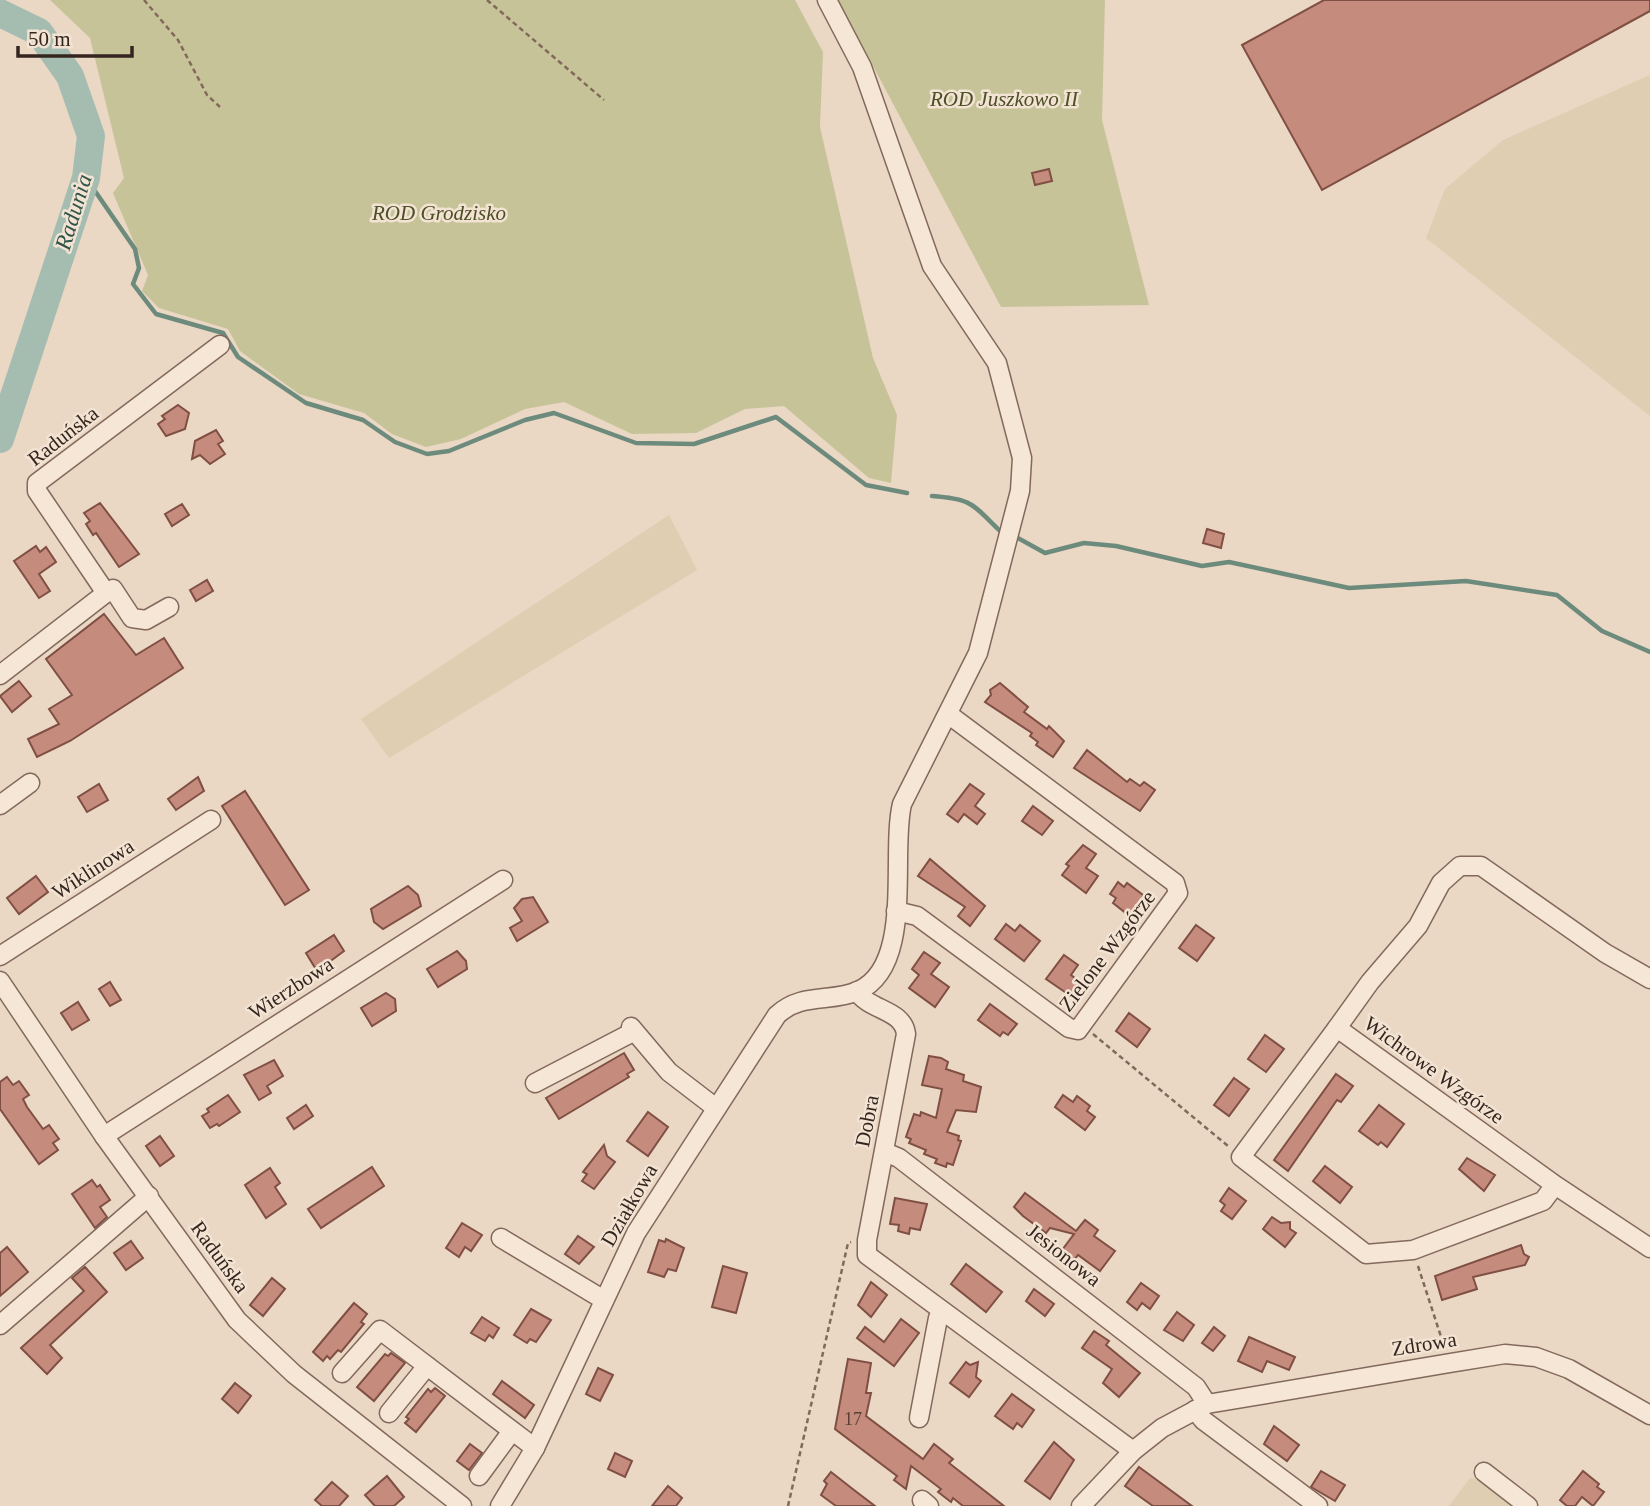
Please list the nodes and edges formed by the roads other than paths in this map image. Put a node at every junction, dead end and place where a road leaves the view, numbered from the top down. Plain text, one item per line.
1 (827, 0) edge
2 (220, 345) dead end
3 (106, 593) junction
4 (169, 607) dead end
5 (0, 675) edge
6 (948, 714) junction
7 (30, 783) dead end
8 (0, 805) edge
9 (211, 820) dead end
10 (503, 880) dead end
11 (896, 911) junction
12 (0, 956) edge
13 (1650, 979) edge
14 (0, 981) edge
15 (858, 991) junction
16 (1337, 1028) junction
17 (535, 1083) dead end
18 (716, 1108) junction
19 (104, 1136) junction
20 (885, 1152) junction
21 (1555, 1185) junction
22 (149, 1196) junction
23 (501, 1238) dead end
24 (1650, 1248) edge
25 (604, 1300) junction
26 (942, 1312) junction
27 (0, 1325) edge
28 (427, 1366) junction
29 (342, 1373) dead end
30 (1201, 1407) junction
31 (389, 1413) dead end
32 (1650, 1415) edge
33 (919, 1418) dead end
34 (512, 1431) junction
35 (535, 1448) junction
36 (1133, 1451) junction
37 (1484, 1472) dead end
38 (479, 1476) dead end
39 (462, 1506) edge
40 (500, 1506) edge
41 (1081, 1506) edge
42 (1318, 1506) edge
43 (1528, 1506) edge

1 - 6 street
2 - 3 street, Raduńska
3 - 4 street, Raduńska
3 - 5 street
6 - 11 street
6 - 11 street, Zielone Wzgórze
7 - 8 street
9 - 12 street, Wiklinowa
10 - 19 street, Wierzbowa
11 - 15 street
13 - 16 street
14 - 19 street, Raduńska
15 - 18 street, Działkowa
15 - 20 street, Dobra
16 - 21 street, Wichrowe Wzgórze
16 - 21 street, Wichrowe Wzgórze
17 - 18 street
18 - 25 street, Działkowa
19 - 22 street, Raduńska
20 - 26 street, Dobra
20 - 30 street, Jesionowa
21 - 24 street, Wichrowe Wzgórze
22 - 27 street
22 - 39 street, Raduńska
23 - 25 street
25 - 35 street, Działkowa
26 - 33 street
26 - 36 street
28 - 29 street
28 - 31 street
28 - 34 street
30 - 32 street, Zdrowa
30 - 36 street, Zdrowa
30 - 42 street
34 - 35 street
34 - 38 street
35 - 40 street, Działkowa
36 - 41 street, Zdrowa
37 - 43 street

